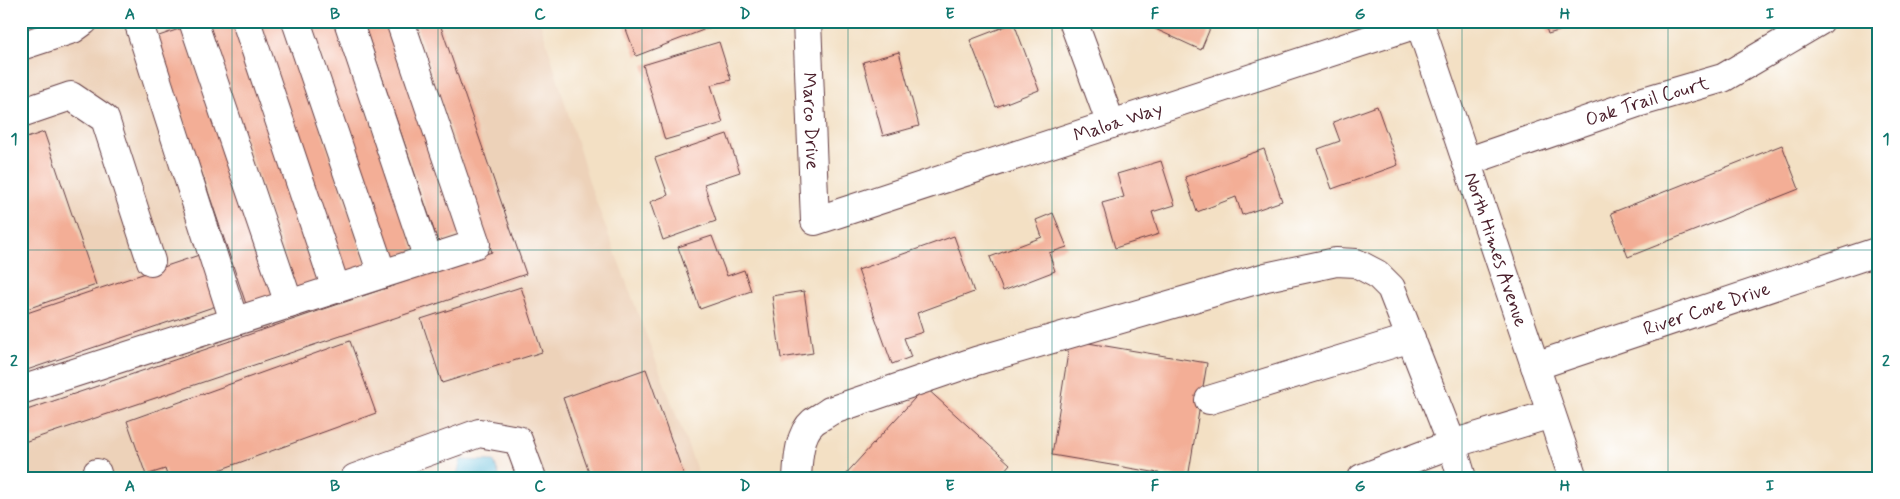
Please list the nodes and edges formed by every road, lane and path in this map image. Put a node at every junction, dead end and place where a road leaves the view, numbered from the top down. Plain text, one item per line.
1 (84, 21) edge
2 (193, 21) edge
3 (246, 21) edge
4 (296, 21) edge
5 (348, 21) edge
6 (400, 21) edge
7 (807, 21) edge
8 (1073, 21) edge
9 (1820, 21) edge
10 (1419, 22) edge
11 (145, 23) edge
12 (21, 46) edge
13 (21, 113) edge
14 (1111, 124) junction
15 (1466, 162) junction
16 (815, 221) joint
17 (1879, 251) edge
18 (428, 259) junction
19 (150, 261) dead end
20 (382, 274) junction
21 (336, 289) junction
22 (289, 304) junction
23 (234, 321) junction
24 (1411, 338) junction
25 (1535, 366) junction
26 (21, 390) edge
27 (1210, 400) dead end
28 (1550, 414) junction
29 (1452, 444) junction
30 (355, 478) edge
31 (532, 478) edge
32 (797, 478) edge
33 (1362, 478) edge
34 (1462, 478) edge
35 (1572, 478) edge

1 - 12 street
2 - 22 street
3 - 21 street
4 - 20 street
5 - 18 street
6 - 18 street
7 - 16 street, Marco Drive
8 - 14 street
9 - 15 street, Oak Trail Court
10 - 14 street, Maloa Way
10 - 15 street, North Himes Avenue
11 - 23 street
13 - 19 street
14 - 16 street, Maloa Way
15 - 25 street, North Himes Avenue
17 - 25 street, River Cove Drive
18 - 20 street
20 - 21 street
21 - 22 street
22 - 23 street
23 - 26 street
24 - 27 street
24 - 29 street
24 - 32 street
25 - 28 street, North Himes Avenue
28 - 29 street
28 - 35 street, North Himes Avenue
29 - 33 street
29 - 34 street
30 - 31 street

